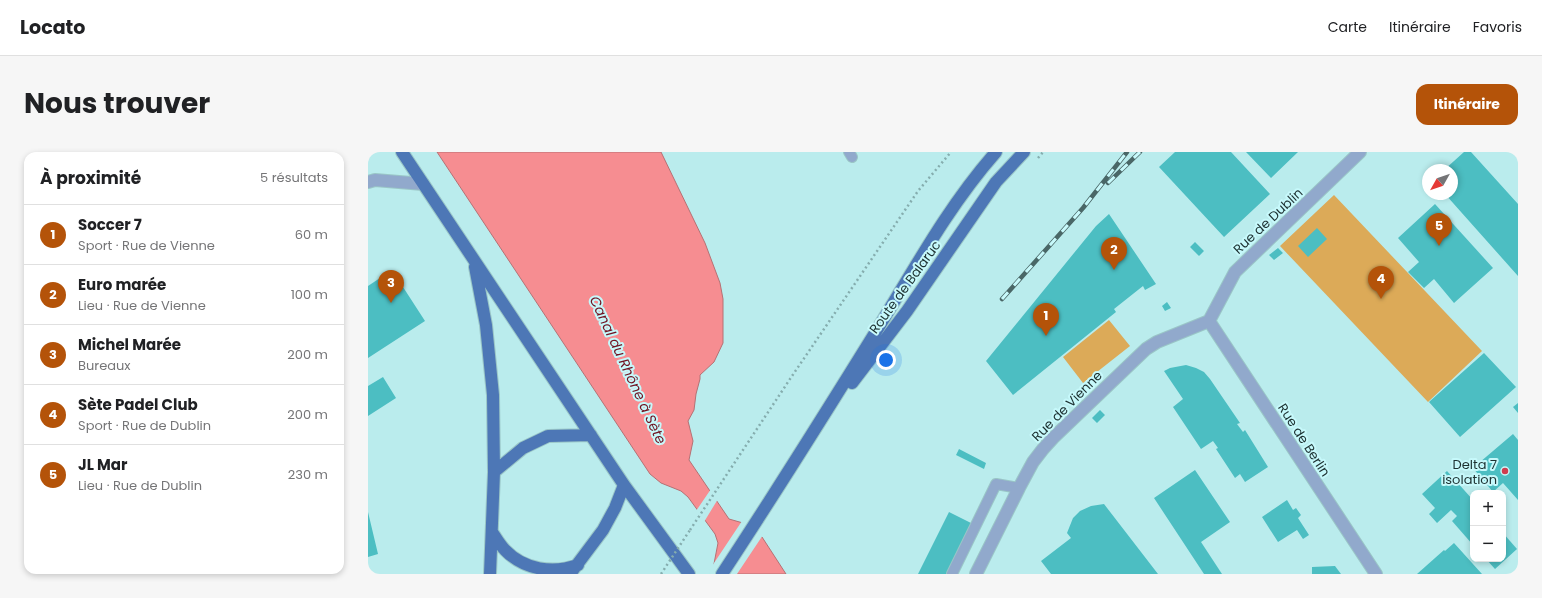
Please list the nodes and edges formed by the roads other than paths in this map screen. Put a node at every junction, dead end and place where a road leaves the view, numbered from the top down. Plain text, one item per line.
1 (402, 152) edge
2 (996, 152) edge
3 (1024, 152) edge
4 (1360, 152) edge
5 (368, 182) edge
6 (423, 184) junction
7 (474, 261) junction
8 (1209, 321) junction
9 (591, 435) junction
10 (809, 439) junction
11 (494, 472) junction
12 (624, 485) junction
13 (1019, 488) junction
14 (492, 532) junction
15 (574, 569) edge
16 (490, 574) edge
17 (689, 574) edge
18 (722, 574) edge
19 (952, 574) edge
20 (976, 574) edge
21 (1376, 574) edge

1 - 6 main road
2 - 10 main road, Route de Balaruc
3 - 10 main road, Route de Balaruc
4 - 8 street, Rue de Dublin
5 - 6 street
6 - 7 main road
7 - 9 main road
7 - 11 main road
8 - 13 street, Rue de Vienne
8 - 21 street, Rue de Berlin
9 - 11 main road
9 - 12 main road
10 - 18 main road, Route de Balaruc
11 - 14 main road
12 - 15 main road
12 - 17 main road
13 - 19 lane
13 - 20 street, Rue de Vienne
14 - 15 main road
14 - 16 main road

